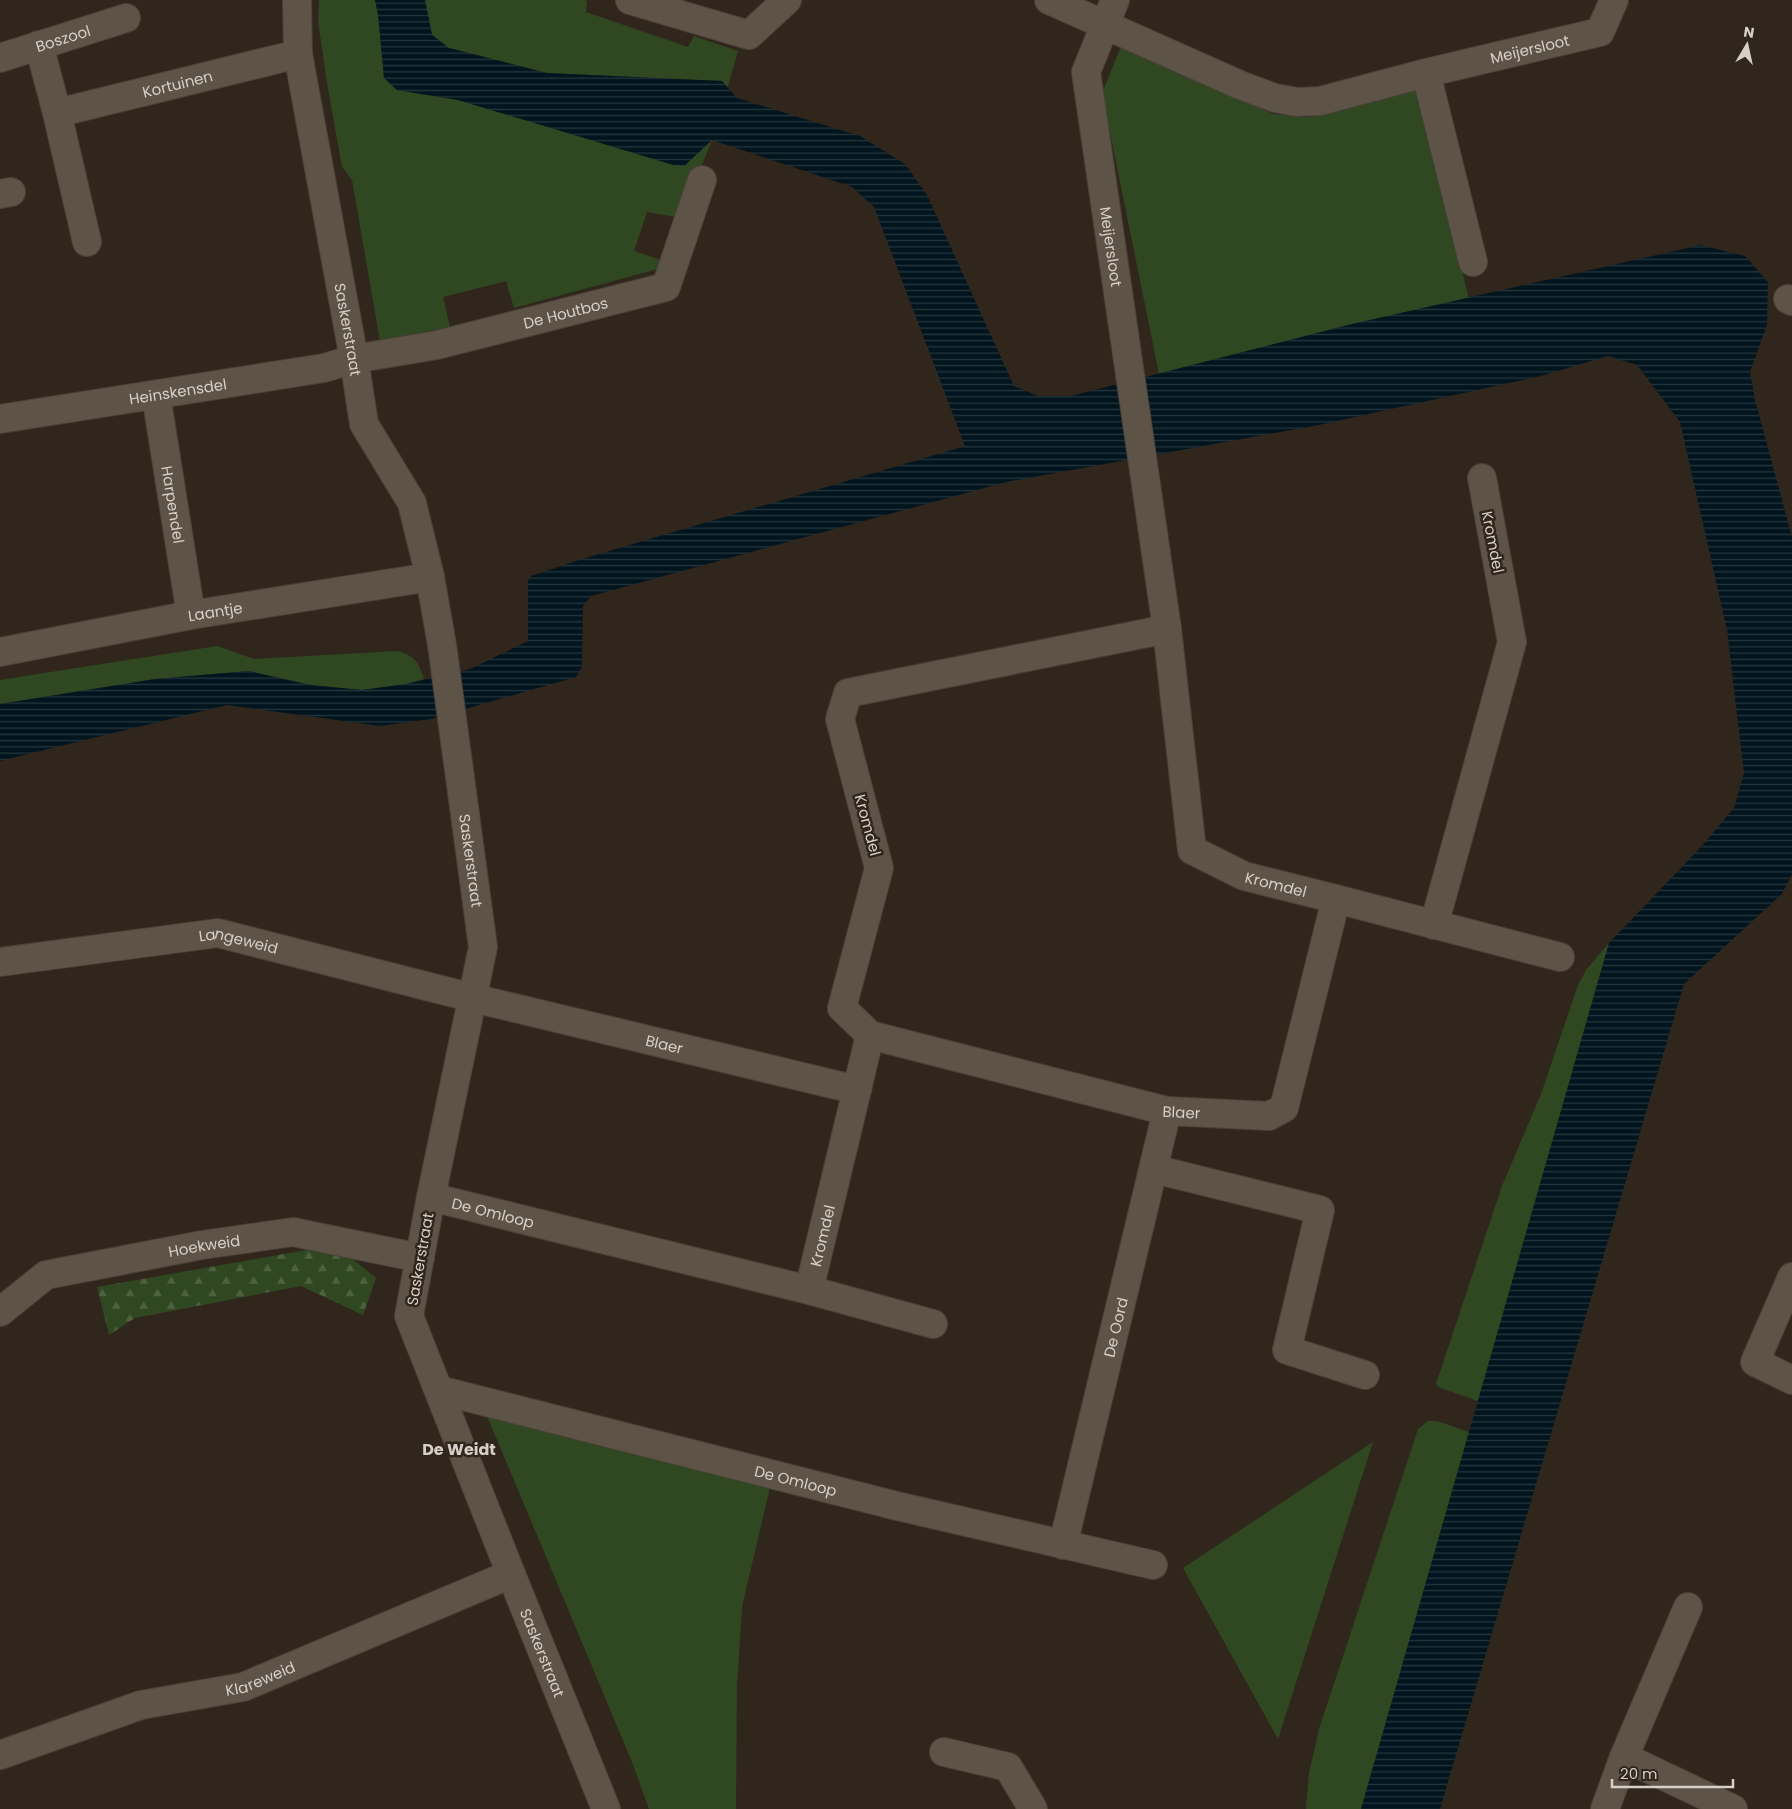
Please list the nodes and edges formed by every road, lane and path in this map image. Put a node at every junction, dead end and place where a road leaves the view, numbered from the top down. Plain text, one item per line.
1 (297, 0) edge
2 (630, 0) edge
3 (787, 0) edge
4 (1049, 0) edge
5 (1614, 0) edge
6 (1110, 12) edge
7 (126, 18) dead end
8 (38, 45) junction
9 (298, 54) junction
10 (0, 58) edge
11 (1426, 73) junction
12 (57, 113) junction
13 (702, 180) dead end
14 (87, 242) dead end
15 (1473, 262) dead end
16 (354, 359) junction
17 (156, 395) junction
18 (0, 419) edge
19 (1145, 472) joint
20 (1482, 478) dead end
21 (430, 577) junction
22 (191, 615) junction
23 (1167, 629) junction
24 (0, 652) edge
25 (1336, 899) junction
26 (1434, 925) junction
27 (1560, 957) dead end
28 (0, 962) edge
29 (473, 998) junction
30 (870, 1035) junction
31 (857, 1090) junction
32 (1167, 1111) junction
33 (1154, 1169) junction
34 (431, 1197) junction
35 (420, 1258) junction
36 (1792, 1278) edge
37 (809, 1290) junction
38 (0, 1312) edge
39 (933, 1324) dead end
40 (1365, 1375) dead end
41 (1792, 1380) edge
42 (439, 1390) junction
43 (1063, 1545) junction
44 (1153, 1565) dead end
45 (511, 1574) junction
46 (1688, 1607) dead end
47 (944, 1752) dead end
48 (0, 1755) edge
49 (1624, 1757) junction
50 (606, 1809) edge
51 (1033, 1809) edge
52 (1605, 1809) edge
53 (1733, 1809) edge

1 - 9 street, Saskerstraat
2 - 3 street
4 - 6 street, Meijersloot
5 - 11 street, Meijersloot
6 - 11 street, Meijersloot
6 - 19 street, Meijersloot
7 - 8 street, Boszool
8 - 10 street, Boszool
8 - 12 street
9 - 12 street, Kortuinen
9 - 16 street, Saskerstraat
11 - 15 street
12 - 14 street
13 - 16 street, De Houtbos
16 - 17 street, Heinskensdel
16 - 21 street, Saskerstraat
17 - 18 street, Heinskensdel
17 - 22 street, Harpendel
19 - 23 street, Kromdel
20 - 26 street, Kromdel
21 - 22 street, Laantje
21 - 29 street, Saskerstraat
22 - 24 street, Laantje
23 - 25 street, Kromdel
23 - 30 street, Kromdel
25 - 26 street, Kromdel
25 - 32 street, Blaer
26 - 27 street, Kromdel
28 - 29 street, Langeweid
29 - 31 street, Blaer
29 - 34 street, Saskerstraat
30 - 31 street, Kromdel
30 - 32 street, Blaer
31 - 37 street, Kromdel
32 - 33 street, De Oord
33 - 40 street
33 - 43 street, De Oord
34 - 35 street, Saskerstraat
34 - 37 street, De Omloop
35 - 38 street, Hoekweid
35 - 42 street, Saskerstraat
36 - 41 street
37 - 39 street, De Omloop
42 - 43 street, De Omloop
42 - 45 street, Saskerstraat
43 - 44 street, De Omloop
45 - 48 street, Klareweid
45 - 50 street, Saskerstraat
46 - 49 street
47 - 51 street
49 - 52 street
49 - 53 street

